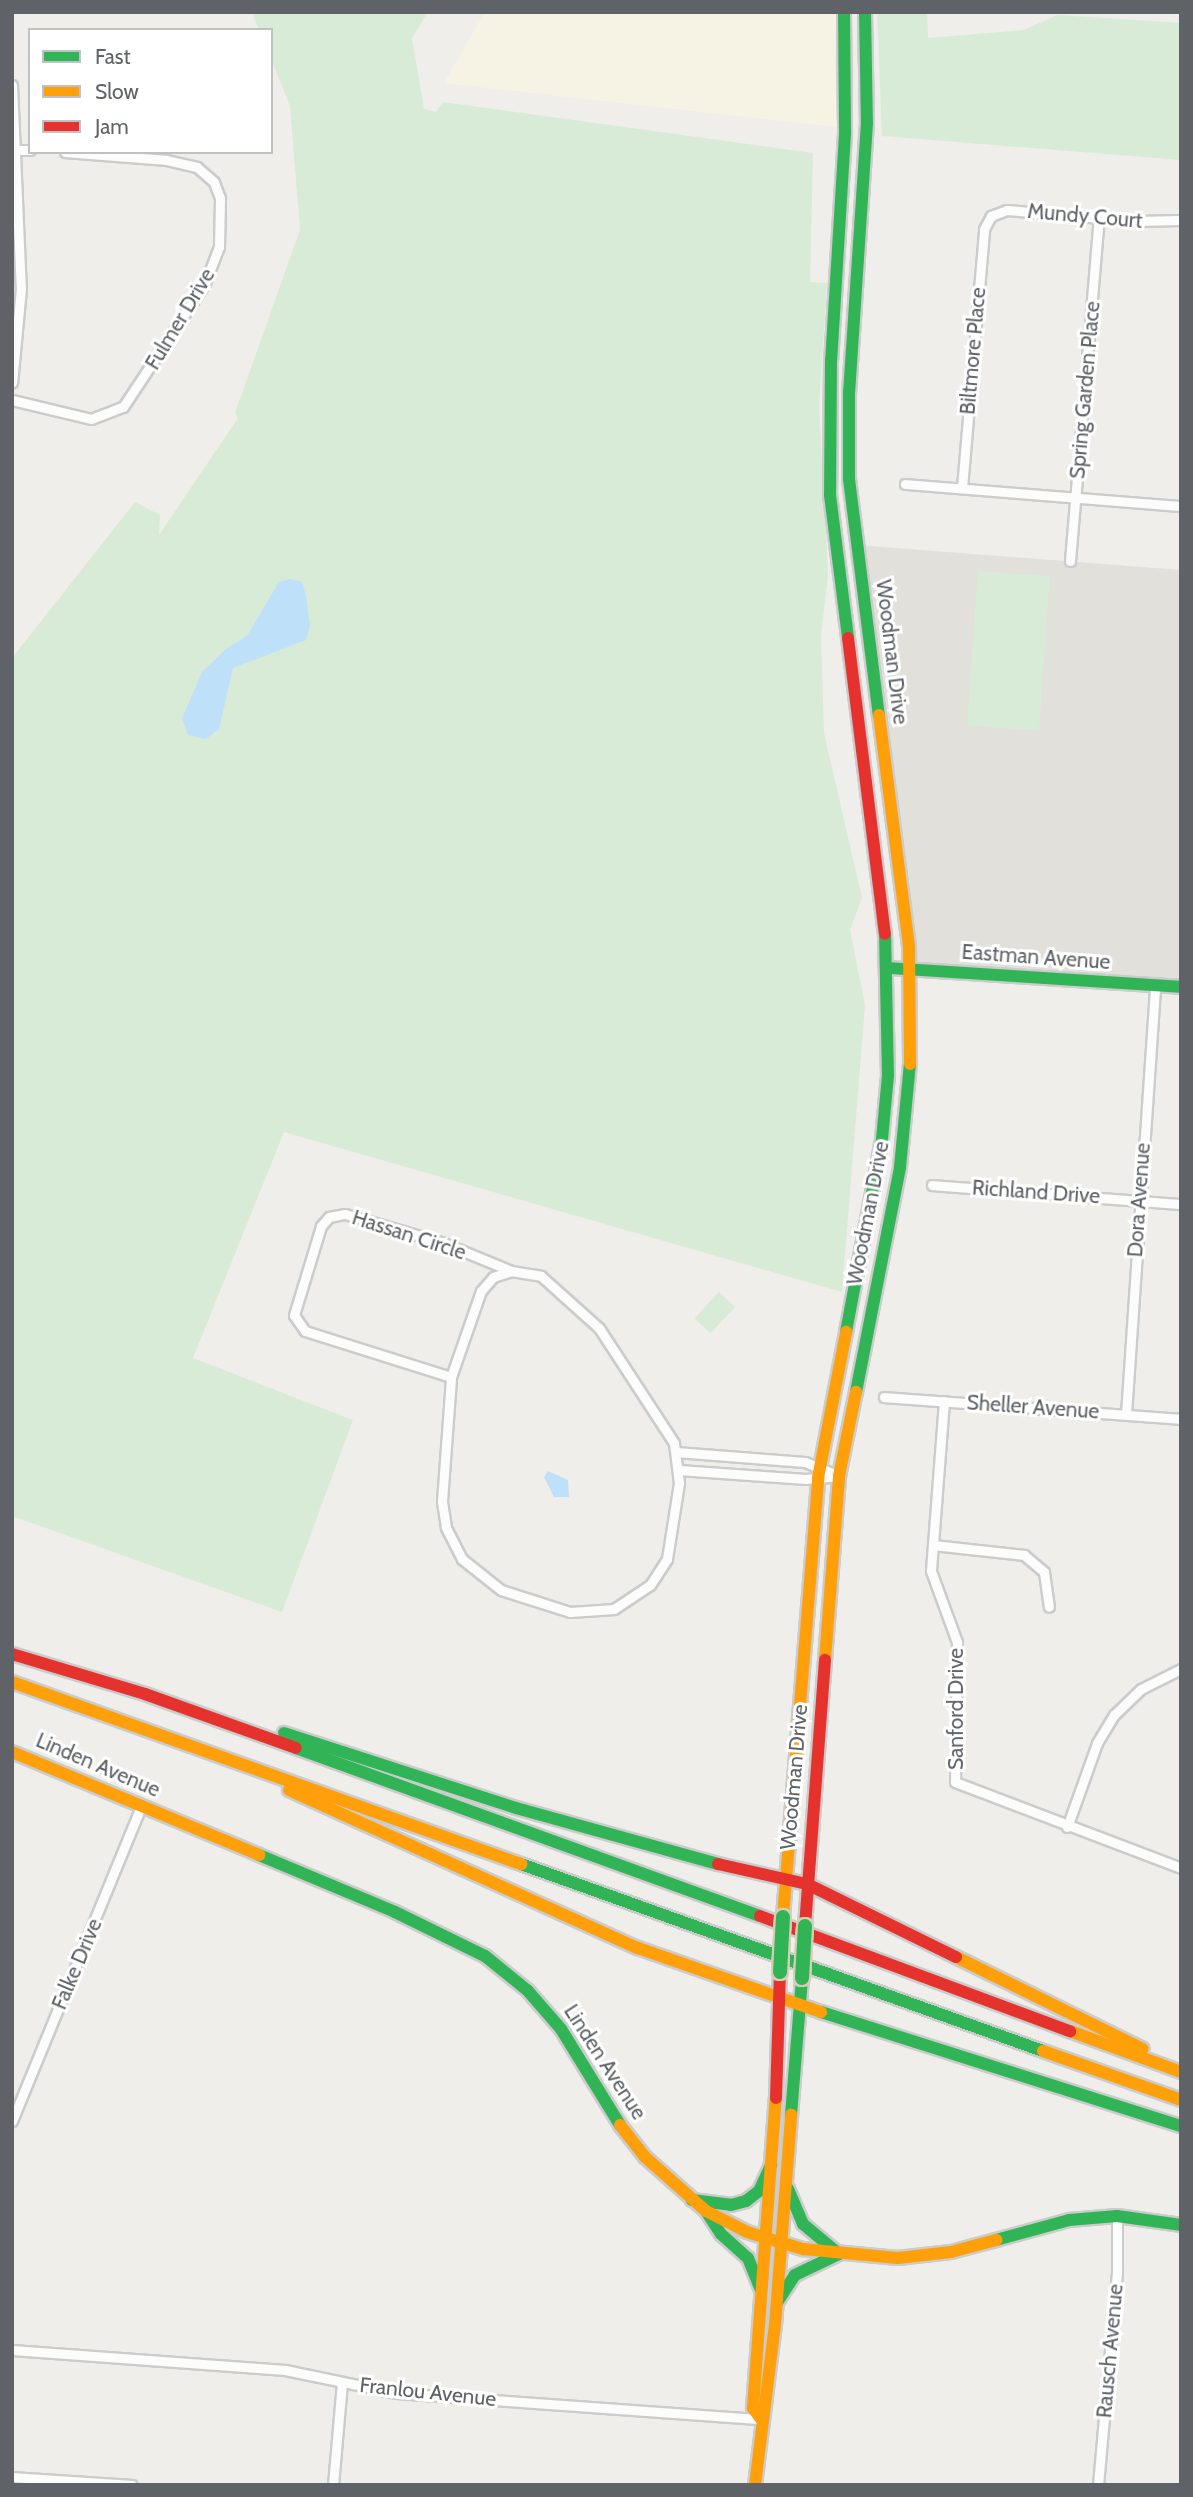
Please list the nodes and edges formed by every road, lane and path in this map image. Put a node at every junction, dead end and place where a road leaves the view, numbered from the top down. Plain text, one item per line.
1 (844, 12) edge
2 (865, 12) edge
3 (12, 85) edge
4 (15, 150) junction
5 (28, 150) edge
6 (90, 154) edge
7 (991, 216) joint
8 (1099, 218) junction
9 (1181, 220) edge
10 (16, 302) edge
11 (12, 383) edge
12 (12, 400) edge
13 (905, 484) dead end
14 (962, 488) junction
15 (1076, 498) junction
16 (1181, 506) edge
17 (1070, 561) dead end
18 (889, 968) junction
19 (910, 968) junction
20 (1155, 985) junction
21 (1181, 988) edge
22 (932, 1185) dead end
23 (1139, 1201) junction
24 (1181, 1204) edge
25 (511, 1271) junction
26 (451, 1377) junction
27 (884, 1396) dead end
28 (944, 1401) junction
29 (1126, 1414) junction
30 (1181, 1419) edge
31 (676, 1452) junction
32 (679, 1470) junction
33 (818, 1473) junction
34 (839, 1476) junction
35 (933, 1545) junction
36 (1049, 1607) dead end
37 (12, 1654) edge
38 (1181, 1669) edge
39 (12, 1682) edge
40 (145, 1694) junction
41 (12, 1752) edge
42 (225, 1757) junction
43 (141, 1806) junction
44 (1067, 1826) junction
45 (1181, 1868) edge
46 (787, 1880) junction
47 (807, 1884) junction
48 (779, 1999) junction
49 (799, 2005) junction
50 (1181, 2065) edge
51 (1181, 2072) edge
52 (1181, 2100) edge
53 (12, 2121) edge
54 (1181, 2126) edge
55 (774, 2158) junction
56 (786, 2184) junction
57 (692, 2200) junction
58 (706, 2211) junction
59 (1117, 2216) junction
60 (1181, 2225) edge
61 (776, 2239) junction
62 (839, 2254) junction
63 (761, 2294) junction
64 (777, 2302) junction
65 (12, 2350) edge
66 (342, 2382) junction
67 (761, 2419) junction
68 (12, 2477) edge
69 (132, 2485) edge
70 (333, 2485) edge
71 (755, 2485) edge
72 (1098, 2485) edge

1 - 18 main road, Woodman Drive
2 - 19 main road, Woodman Drive
3 - 4 street
4 - 5 street
4 - 10 street
6 - 12 street, Fulmer Drive
7 - 8 street, Mundy Court
7 - 14 street, Biltmore Place
8 - 9 street, Mundy Court
8 - 15 street, Spring Garden Place
10 - 11 street
13 - 14 street
14 - 15 street
15 - 16 street
15 - 17 street, Spring Garden Place
18 - 19 main road, Eastman Avenue
18 - 33 main road, Woodman Drive
19 - 20 main road, Eastman Avenue
19 - 34 main road, Woodman Drive
20 - 21 main road, Eastman Avenue
20 - 23 street, Dora Avenue
22 - 23 street, Richland Drive
23 - 24 street, Richland Drive
23 - 29 street, Dora Avenue
25 - 26 street, Hassan Circle
25 - 26 street, Hassan Circle
25 - 31 street, Hassan Circle
26 - 32 street, Hassan Circle
27 - 28 street, Sheller Avenue
28 - 29 street, Sheller Avenue
28 - 35 street, Sanford Drive
29 - 30 street, Sheller Avenue
31 - 32 street, Hassan Circle
31 - 33 street
32 - 33 street
33 - 34 street
33 - 46 main road, Woodman Drive
34 - 47 main road, Woodman Drive
35 - 36 street
35 - 44 street, Sanford Drive
37 - 40 main road
38 - 44 street
39 - 42 main road
40 - 46 main road
40 - 51 main road
41 - 43 main road, Linden Avenue
42 - 48 main road
42 - 52 main road
43 - 53 street, Falke Drive
43 - 57 main road, Linden Avenue
44 - 45 street, Sanford Drive
46 - 47 main road
46 - 48 main road, Woodman Drive, bridge
47 - 49 main road, Woodman Drive, bridge
47 - 50 main road
48 - 49 main road
48 - 55 main road, Woodman Drive
49 - 54 main road
49 - 56 main road, Woodman Drive
55 - 57 main road
55 - 61 main road, Woodman Drive
56 - 61 main road, Woodman Drive
56 - 62 main road
57 - 58 main road, Linden Avenue
58 - 61 main road, Linden Avenue
58 - 63 main road
59 - 60 main road, Linden Avenue
59 - 62 main road, Linden Avenue
59 - 72 street, Rausch Avenue
61 - 62 main road, Linden Avenue
61 - 63 main road, Woodman Drive
61 - 64 main road, Woodman Drive
62 - 64 main road
63 - 67 main road, Woodman Drive
64 - 67 main road, Woodman Drive
65 - 66 street, Franlou Avenue
66 - 67 street, Franlou Avenue
66 - 70 street
67 - 71 main road, Woodman Drive
68 - 69 street

